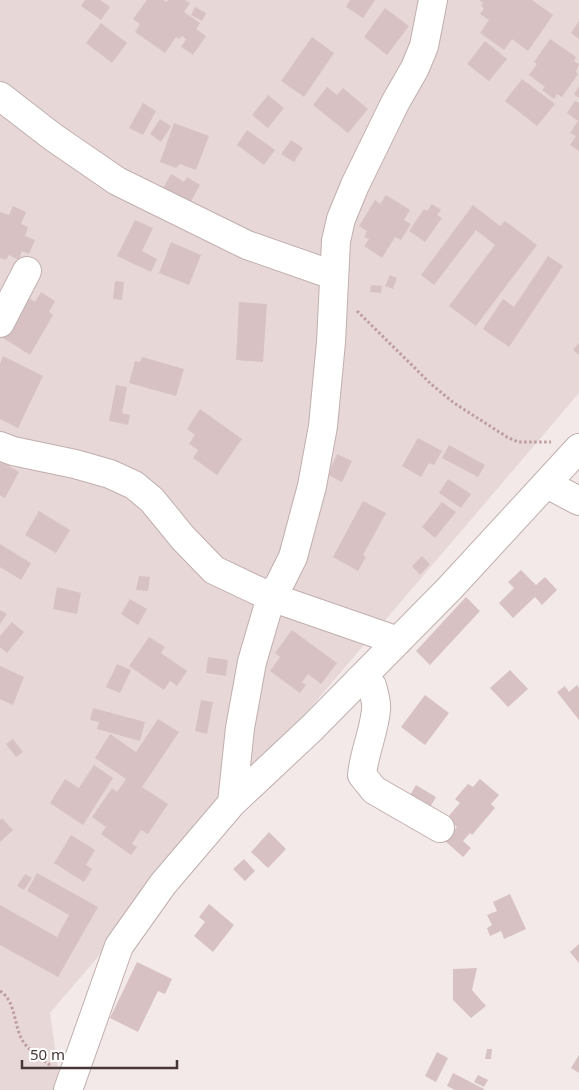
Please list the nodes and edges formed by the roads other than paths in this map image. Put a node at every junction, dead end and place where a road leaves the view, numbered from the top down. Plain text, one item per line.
1 (433, 0) edge
2 (0, 96) edge
3 (27, 271) dead end
4 (333, 280) junction
5 (0, 323) edge
6 (567, 445) edge
7 (0, 446) edge
8 (547, 484) junction
9 (579, 501) edge
10 (271, 597) junction
11 (398, 641) junction
12 (359, 680) junction
13 (232, 803) junction
14 (440, 828) dead end
15 (69, 1087) edge

1 - 4 street
2 - 4 street
3 - 5 street
4 - 10 street
6 - 8 street
7 - 10 street
8 - 9 street
8 - 11 street
10 - 11 street
10 - 13 street
11 - 12 street
12 - 13 street
12 - 14 street
13 - 15 street

